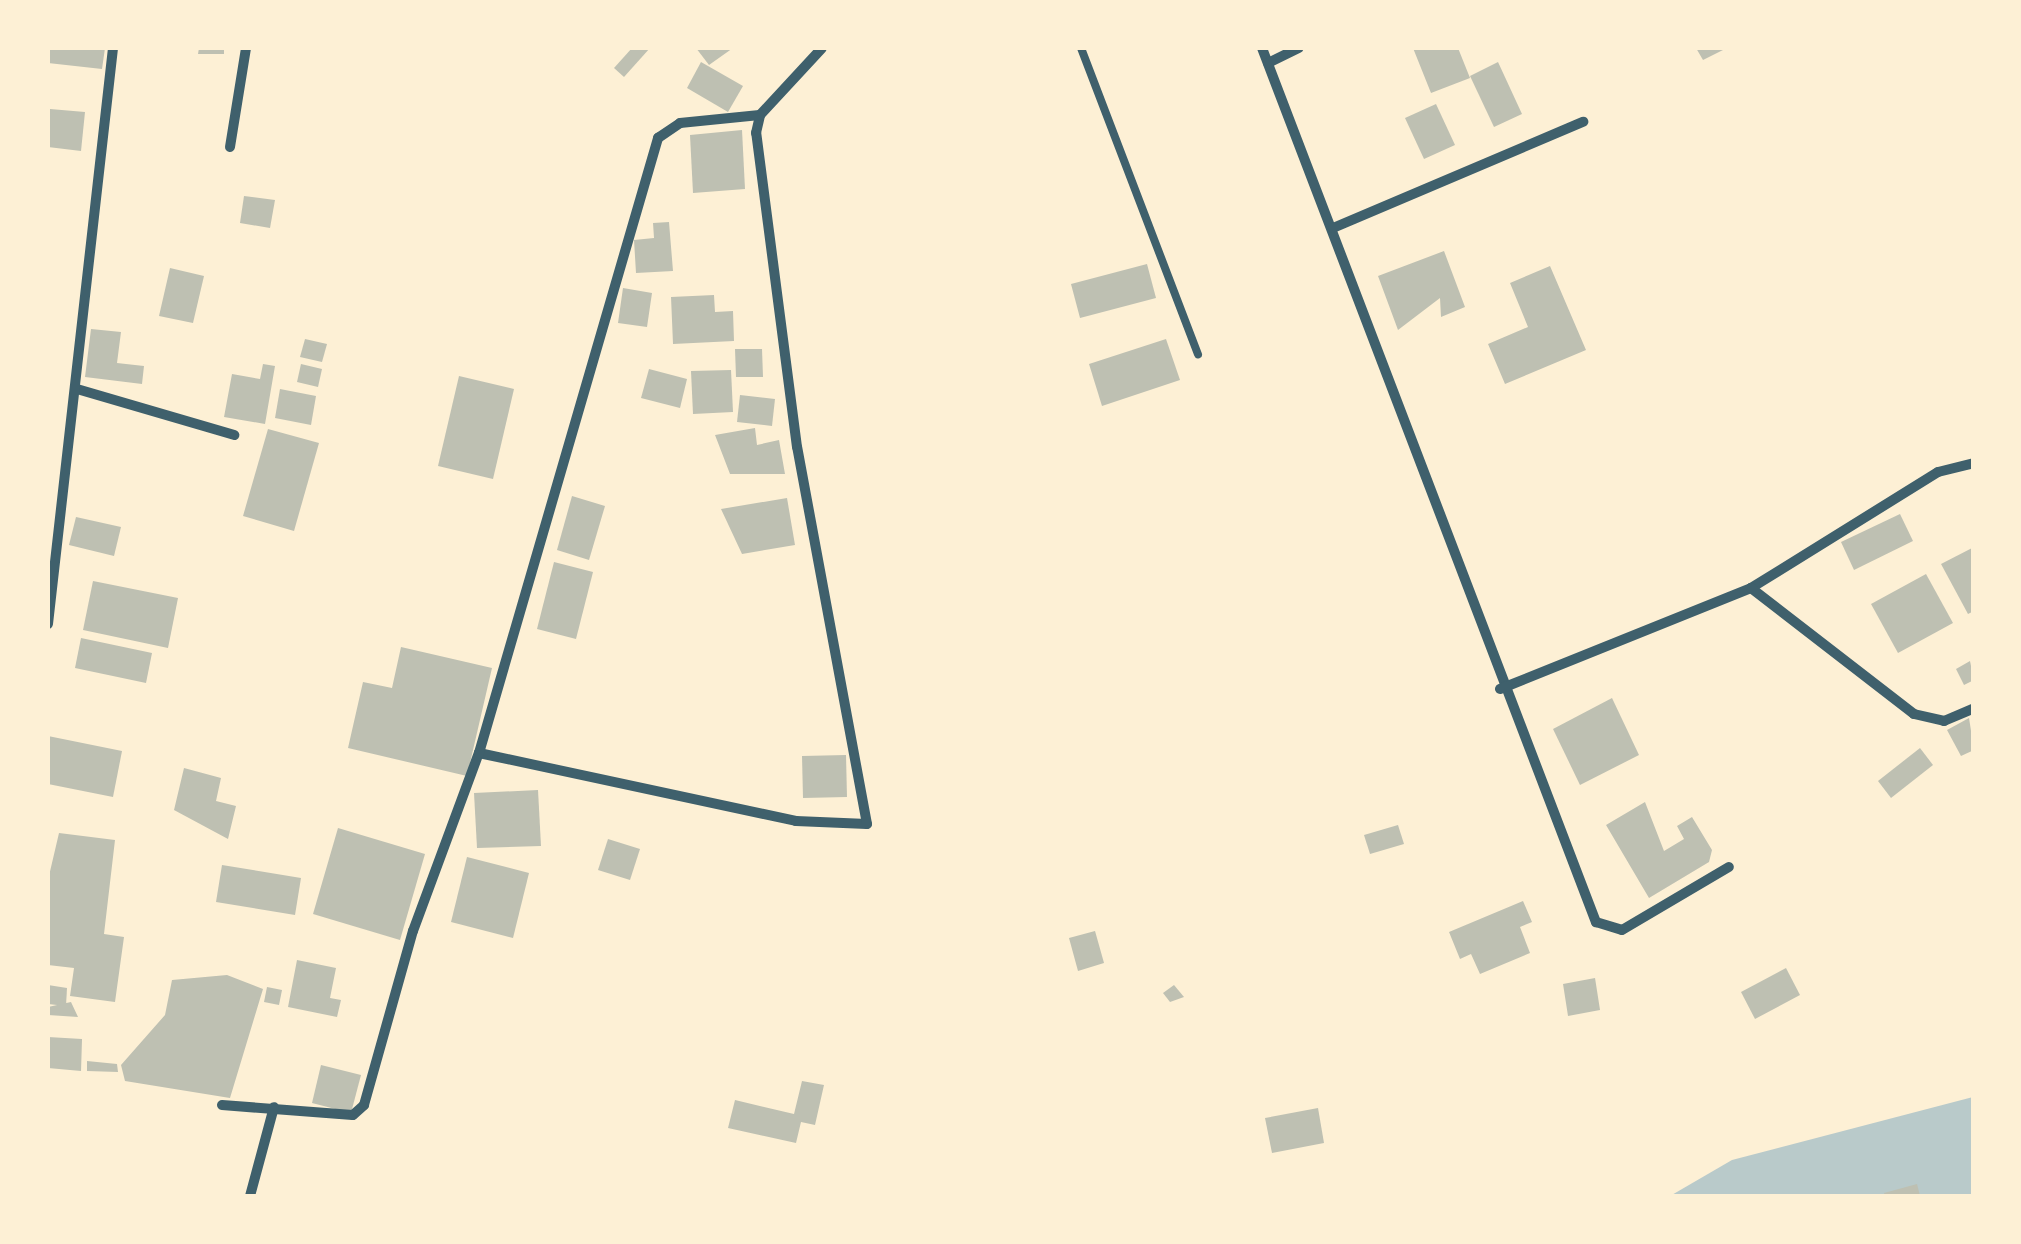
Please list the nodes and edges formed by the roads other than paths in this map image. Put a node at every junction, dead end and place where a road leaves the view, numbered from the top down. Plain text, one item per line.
1 (113, 48) edge
2 (246, 48) edge
3 (822, 48) edge
4 (1081, 48) edge
5 (1262, 48) edge
6 (1299, 48) edge
7 (1268, 63) junction
8 (760, 115) junction
9 (1583, 122) dead end
10 (230, 147) dead end
11 (1333, 228) junction
12 (1198, 354) dead end
13 (78, 389) junction
14 (234, 436) dead end
15 (1974, 464) edge
16 (1751, 588) junction
17 (48, 624) edge
18 (1500, 689) junction
19 (1974, 708) edge
20 (479, 753) junction
21 (1730, 867) dead end
22 (222, 1104) dead end
23 (274, 1107) junction
24 (250, 1196) edge

1 - 13 street
2 - 10 street
3 - 8 street
4 - 12 lane
5 - 7 street
6 - 7 street
7 - 11 street
8 - 20 street
8 - 20 street
9 - 11 street
11 - 18 street
13 - 14 street
13 - 17 street
15 - 16 street
16 - 18 street
16 - 19 street
18 - 21 street
20 - 23 street
22 - 23 street
23 - 24 street

